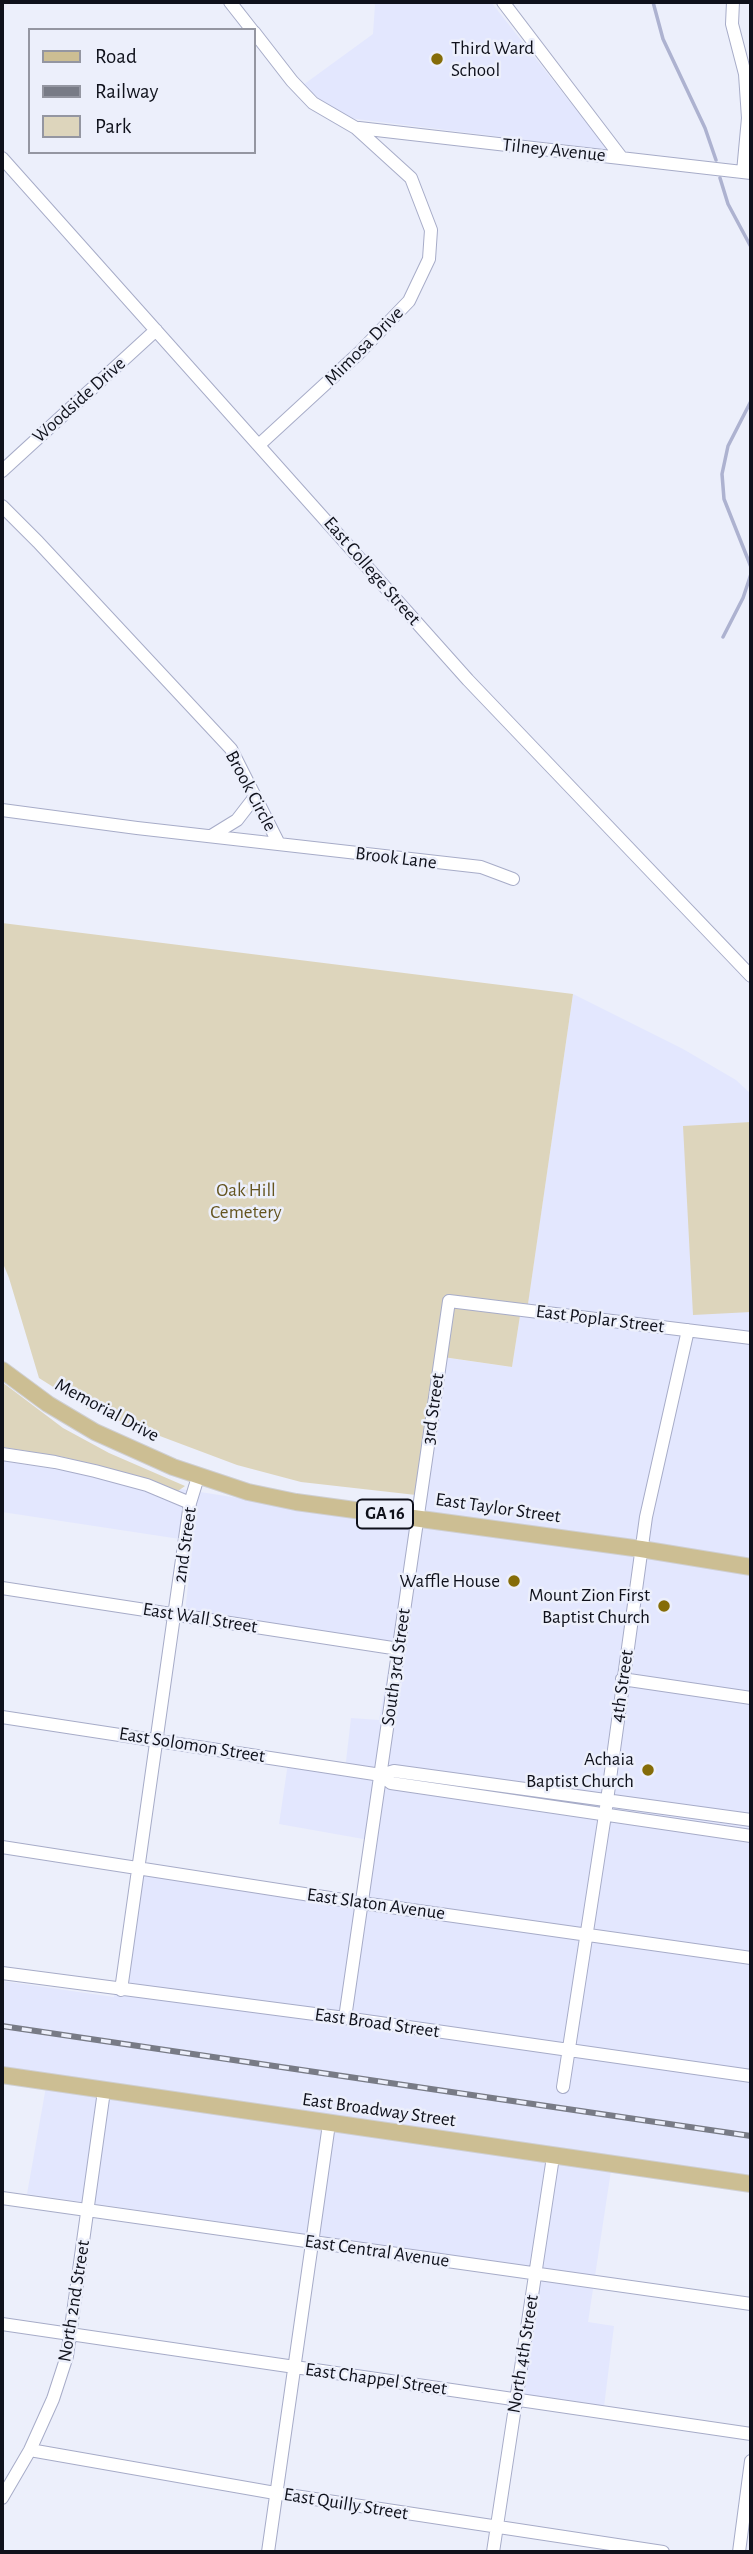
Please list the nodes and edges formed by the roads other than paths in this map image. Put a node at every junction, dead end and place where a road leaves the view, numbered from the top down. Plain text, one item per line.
1 (230, 2) edge
2 (503, 2) edge
3 (733, 2) edge
4 (251, 28) edge
5 (256, 35) edge
6 (356, 128) junction
7 (621, 157) junction
8 (2, 158) edge
9 (747, 173) edge
10 (156, 330) junction
11 (260, 444) junction
12 (2, 471) edge
13 (2, 506) edge
14 (254, 797) junction
15 (2, 810) edge
16 (211, 837) junction
17 (279, 844) junction
18 (513, 879) dead end
19 (751, 976) edge
20 (449, 1301) joint
21 (688, 1330) junction
22 (751, 1338) edge
23 (2, 1370) edge
24 (2, 1454) edge
25 (198, 1477) junction
26 (190, 1503) junction
27 (418, 1518) junction
28 (641, 1549) junction
29 (751, 1567) edge
30 (2, 1588) edge
31 (176, 1614) junction
32 (399, 1649) junction
33 (622, 1679) junction
34 (751, 1698) edge
35 (2, 1717) edge
36 (157, 1740) junction
37 (381, 1775) junction
38 (607, 1800) junction
39 (605, 1815) junction
40 (751, 1821) edge
41 (751, 1836) edge
42 (2, 1847) edge
43 (138, 1867) junction
44 (362, 1903) junction
45 (587, 1934) junction
46 (751, 1958) edge
47 (2, 1973) edge
48 (121, 1990) junction
49 (345, 2018) junction
50 (569, 2049) junction
51 (2, 2075) edge
52 (751, 2076) edge
53 (563, 2087) dead end
54 (104, 2091) junction
55 (329, 2124) junction
56 (553, 2157) junction
57 (751, 2185) edge
58 (2, 2198) edge
59 (88, 2209) junction
60 (312, 2241) junction
61 (536, 2273) junction
62 (751, 2304) edge
63 (2, 2324) edge
64 (71, 2335) junction
65 (292, 2367) junction
66 (515, 2400) junction
67 (751, 2434) edge
68 (30, 2450) junction
69 (751, 2461) edge
70 (275, 2493) junction
71 (2, 2498) edge
72 (496, 2527) junction
73 (268, 2552) edge
74 (493, 2552) edge
75 (663, 2552) edge
76 (739, 2552) edge

1 - 4 street
2 - 7 street
3 - 9 street
5 - 6 street
6 - 7 street, Tilney Avenue
6 - 11 street, Mimosa Drive
7 - 9 street, Tilney Avenue
8 - 10 street, East College Street
10 - 11 street, East College Street
10 - 12 street, Woodside Drive
11 - 19 street, East College Street
13 - 14 street, Brook Circle
14 - 16 street
14 - 17 street, Brook Circle
15 - 16 street, Brook Circle
16 - 17 street, Brook Circle
17 - 18 street, Brook Lane
20 - 21 street, East Poplar Street
20 - 27 street, 3rd Street
21 - 22 street, East Poplar Street
21 - 28 street, 4th Street
23 - 25 main road, Memorial Drive / GA 16
24 - 26 street
25 - 26 street, 2nd Street
25 - 27 main road, East Taylor Street / GA 16
26 - 31 street, 2nd Street
27 - 28 main road, East Taylor Street / GA 16
27 - 32 street, South 3rd Street
28 - 29 main road, East Taylor Street / GA 16
28 - 33 street, 4th Street
30 - 31 street, East Wall Street
31 - 32 street, East Wall Street
31 - 36 street, 2nd Street
32 - 37 street, South 3rd Street
33 - 34 street
33 - 38 street, 4th Street
35 - 36 street, East Solomon Street
36 - 37 street, East Solomon Street
36 - 43 street
37 - 38 street, East Solomon Street
37 - 39 street, East Solomon Street
37 - 44 street, South 3rd Street
38 - 39 street, 4th Street
38 - 40 street, East Solomon Street
39 - 41 street, East Solomon Street
39 - 45 street, 4th Street
42 - 43 street, East Slaton Avenue
43 - 44 street, East Slaton Avenue
43 - 48 street
44 - 45 street, East Slaton Avenue
44 - 49 street, South 3rd Street
45 - 46 street, East Slaton Avenue
45 - 50 street, 4th Street
47 - 48 street, East Broad Street
48 - 49 street, East Broad Street
49 - 50 street, East Broad Street
50 - 52 street, East Broad Street
50 - 53 street, 4th Street
51 - 54 main road, East Broadway Street
54 - 55 main road, East Broadway Street
54 - 59 street, North 2nd Street
55 - 56 main road, East Broadway Street
55 - 60 street
56 - 57 main road, East Broadway Street
56 - 61 street, North 4th Street
58 - 59 street, East Central Avenue
59 - 60 street, East Central Avenue
59 - 64 street, North 2nd Street
60 - 61 street, East Central Avenue
60 - 65 street
61 - 62 street, East Central Avenue
61 - 66 street, North 4th Street
63 - 64 street, East Chappel Street
64 - 65 street, East Chappel Street
64 - 68 street, North 2nd Street
65 - 66 street, East Chappel Street
65 - 70 street
66 - 67 street, East Chappel Street
66 - 72 street, North 4th Street
68 - 70 street, East Quilly Street
68 - 71 street, North 2nd Street
69 - 76 street
70 - 72 street, East Quilly Street
70 - 73 street
72 - 74 street, North 4th Street
72 - 75 street, East Quilly Street

